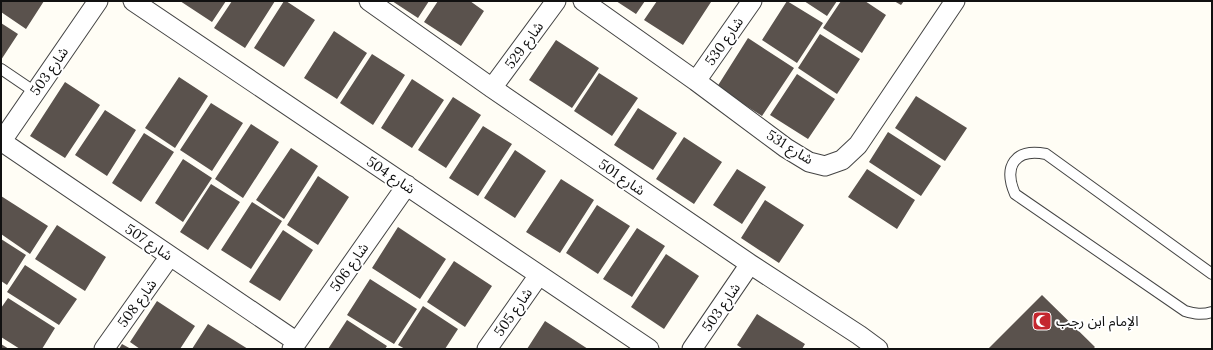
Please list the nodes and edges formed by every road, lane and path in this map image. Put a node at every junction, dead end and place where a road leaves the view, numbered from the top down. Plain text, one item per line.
1 (98, 1) edge
2 (133, 1) edge
3 (369, 1) edge
4 (556, 1) edge
5 (583, 1) edge
6 (752, 1) edge
7 (955, 1) edge
8 (1, 69) edge
9 (696, 81) junction
10 (492, 88) junction
11 (35, 92) junction
12 (1, 142) edge
13 (406, 185) junction
14 (170, 256) junction
15 (750, 264) junction
16 (539, 274) junction
17 (1212, 274) edge
18 (1212, 312) edge
19 (854, 342) edge
20 (295, 346) edge
21 (104, 349) edge
22 (487, 349) edge
23 (649, 349) edge
24 (692, 349) edge
25 (878, 349) edge

1 - 11 street, شارع 503
2 - 13 street, شارع 504
3 - 10 street, شارع 501
4 - 10 street, شارع 529
5 - 9 street, شارع 531
6 - 9 street, شارع 530
7 - 9 street, شارع 531
8 - 11 lane
10 - 15 street, شارع 501
11 - 12 street, شارع 503
12 - 14 street, شارع 507
13 - 16 street, شارع 504
13 - 20 street, شارع 506
14 - 20 street, شارع 507
14 - 21 street, شارع 508
15 - 19 street, شارع 501
15 - 24 street, شارع 503
16 - 22 street, شارع 505
16 - 23 street, شارع 504
17 - 18 lane
19 - 25 street, شارع 501

